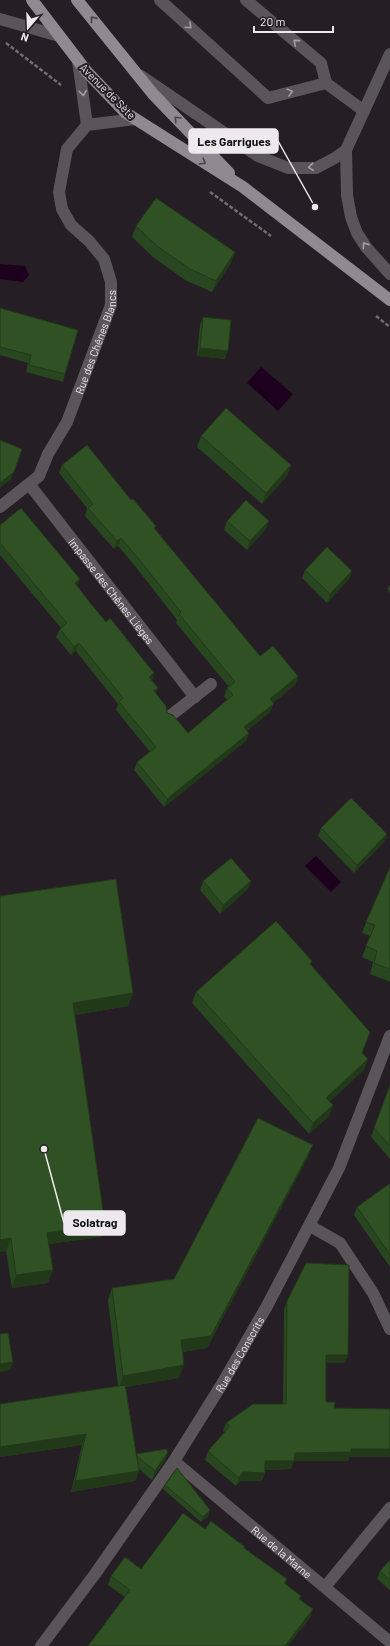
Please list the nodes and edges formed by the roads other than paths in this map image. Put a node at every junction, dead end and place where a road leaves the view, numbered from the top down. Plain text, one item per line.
1 (32, 0) edge
2 (77, 0) edge
3 (160, 0) edge
4 (246, 0) edge
5 (0, 19) edge
6 (59, 36) junction
7 (390, 54) edge
8 (78, 61) junction
9 (135, 73) junction
10 (326, 83) junction
11 (364, 111) junction
12 (135, 119) junction
13 (87, 125) junction
14 (346, 150) junction
15 (243, 187) junction
16 (390, 274) edge
17 (390, 300) edge
18 (29, 484) junction
19 (0, 507) edge
20 (211, 684) dead end
21 (195, 697) junction
22 (170, 716) edge
23 (390, 1036) edge
24 (310, 1226) junction
25 (390, 1329) edge
26 (174, 1461) junction
27 (390, 1508) edge
28 (325, 1587) junction
29 (390, 1642) edge
30 (41, 1646) edge

1 - 6 main road, Avenue de Sète
9 -> 2 main road, Avenue de Sète
3 -> 10 street
10 -> 4 street
5 - 6 street
6 - 8 main road, Avenue de Sète
7 - 11 street
8 - 12 main road, Avenue de Sète
8 -> 13 street
14 -> 9 street
15 -> 9 main road, Avenue de Sète
10 - 11 street
11 - 14 street
12 - 13 street
12 -> 15 main road, Avenue de Sète
13 - 18 street, Rue des Chênes Blancs
16 -> 14 street
15 - 17 main road, Avenue de Sète
18 - 19 street, Rue des Chênes Blancs
18 - 21 street, Impasse des Chênes Lièges
20 - 21 street
21 - 22 street
23 - 24 street, Rue des Conscrits
24 - 25 street
24 - 26 street, Rue des Conscrits
26 - 28 street, Rue de la Marne
26 - 30 street, Rue des Conscrits
27 - 28 street
28 - 29 street, Rue de la Marne

